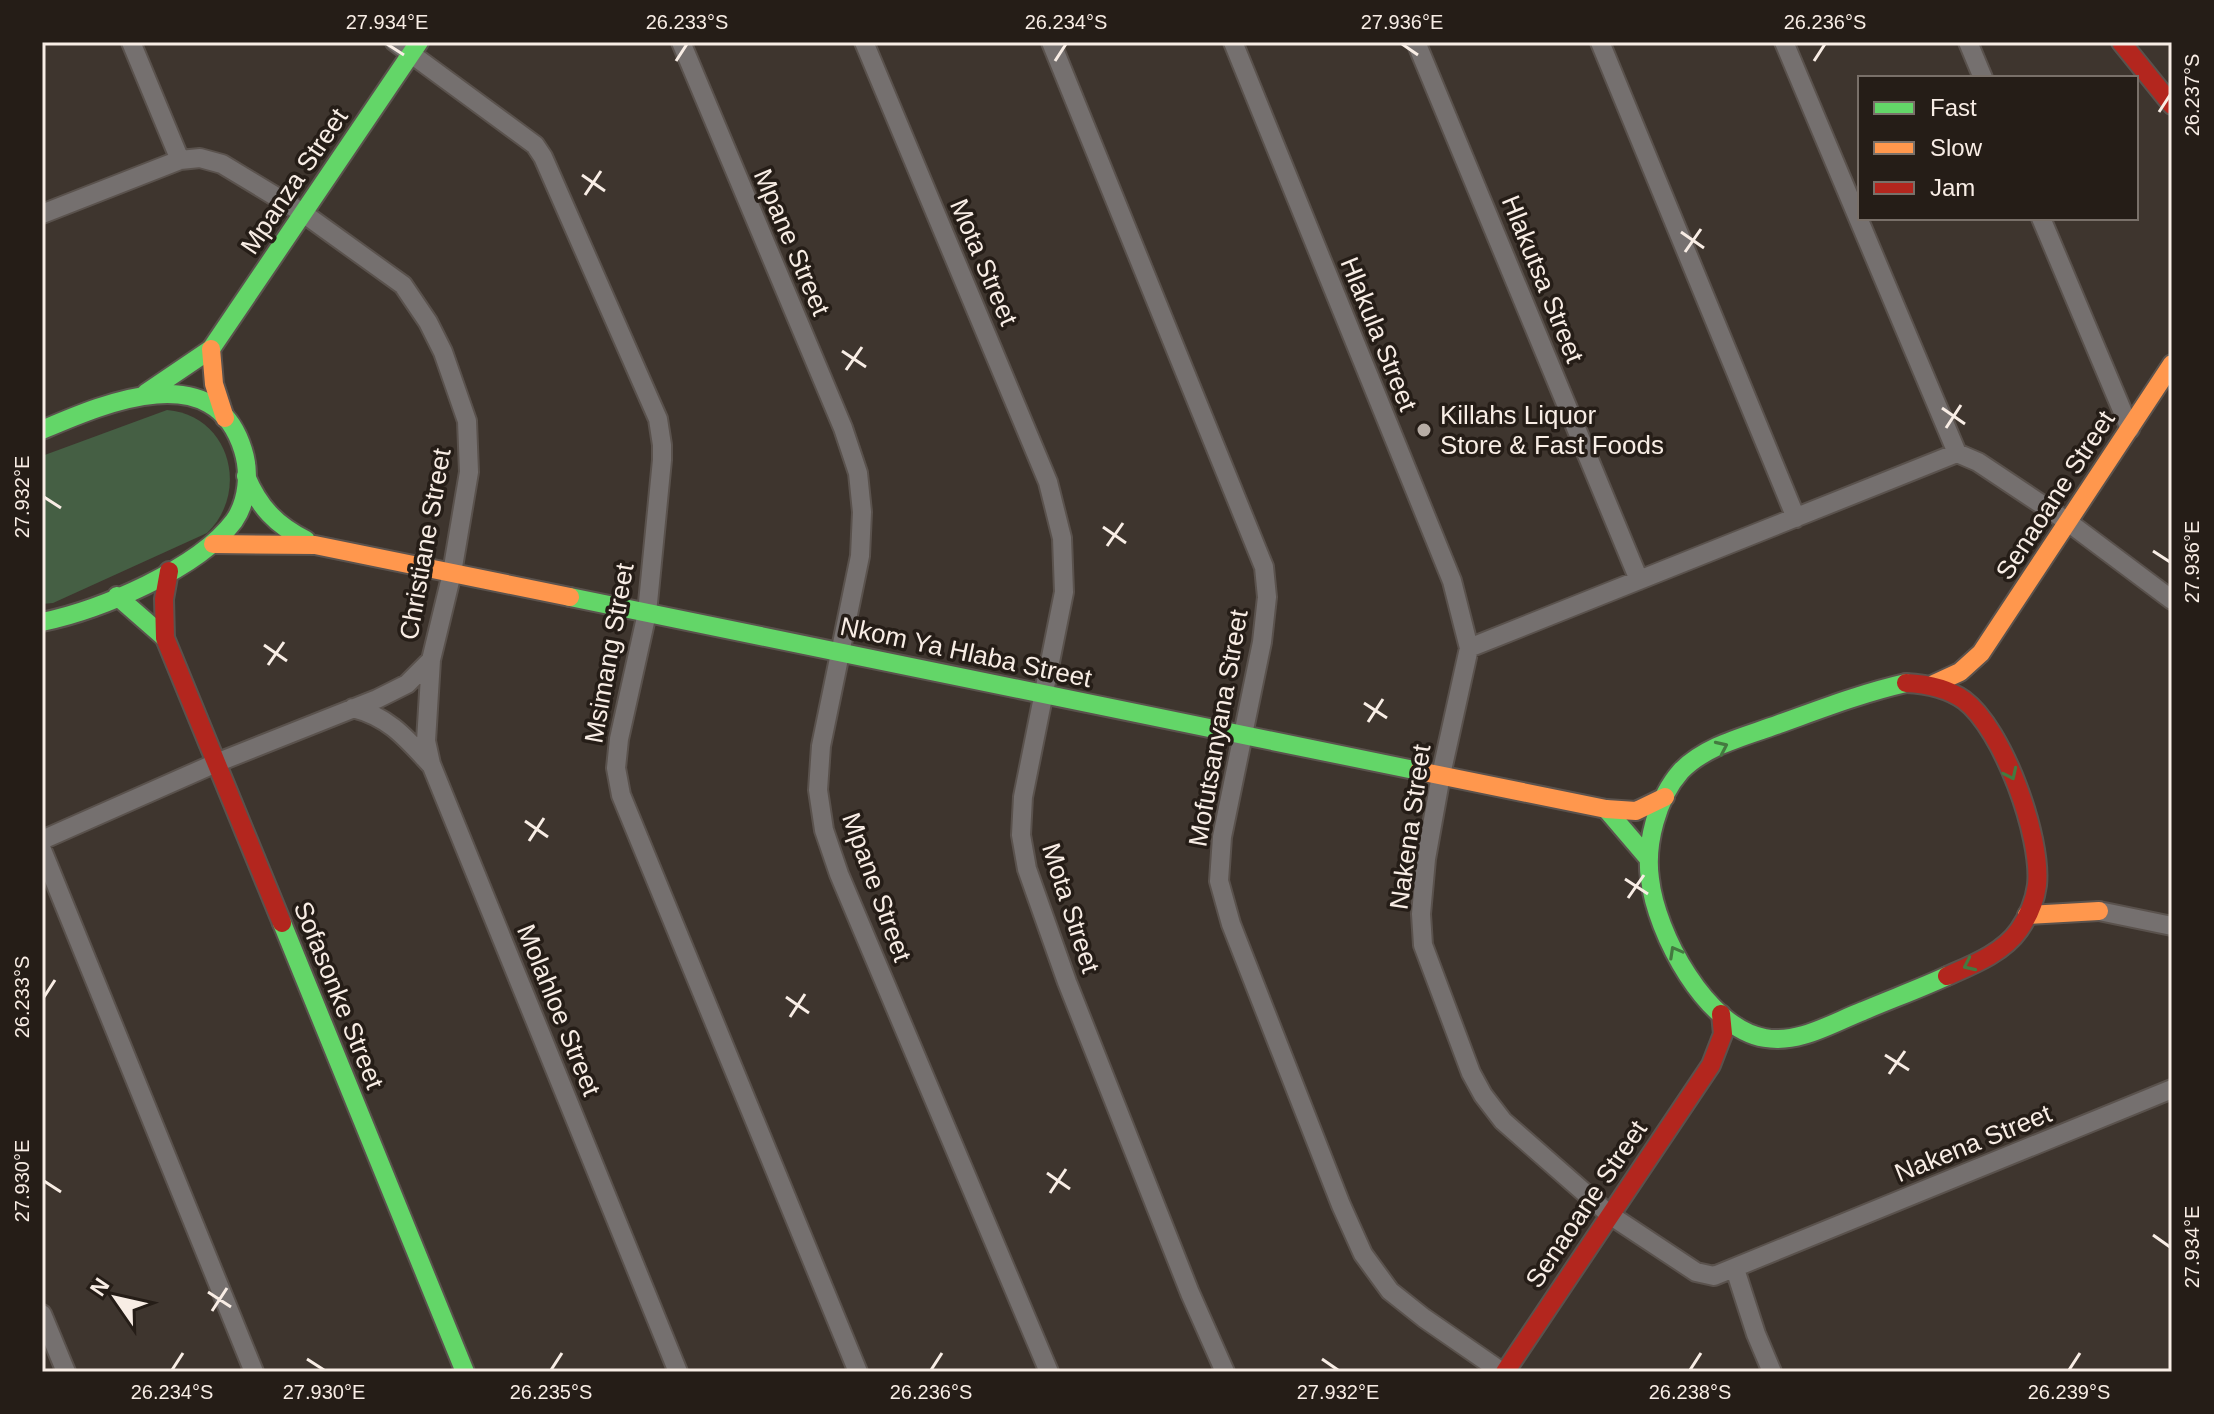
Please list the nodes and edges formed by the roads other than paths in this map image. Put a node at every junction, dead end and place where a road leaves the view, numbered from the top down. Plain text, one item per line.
1 (131, 42) edge
2 (395, 42) edge
3 (681, 42) edge
4 (864, 42) edge
5 (1051, 42) edge
6 (1233, 42) edge
7 (1416, 42) edge
8 (1600, 42) edge
9 (1784, 42) edge
10 (1968, 42) edge
11 (2121, 42) edge
12 (415, 48) edge
13 (1982, 76) edge
14 (2172, 105) edge
15 (180, 160) junction
16 (303, 213) junction
17 (42, 214) edge
18 (1858, 218) edge
19 (1859, 220) edge
20 (2042, 220) edge
21 (211, 349) junction
22 (2172, 364) edge
23 (144, 394) junction
24 (225, 418) junction
25 (2130, 429) junction
26 (42, 430) edge
27 (1957, 453) junction
28 (246, 476) junction
29 (1796, 518) junction
30 (2068, 522) junction
31 (213, 544) junction
32 (315, 545) junction
33 (169, 571) junction
34 (452, 573) junction
35 (1639, 580) junction
36 (117, 596) junction
37 (2172, 600) edge
38 (647, 613) junction
39 (42, 622) edge
40 (165, 638) junction
41 (1469, 648) junction
42 (841, 653) junction
43 (1981, 653) junction
44 (431, 660) junction
45 (1934, 684) junction
46 (1042, 694) junction
47 (1971, 707) junction
48 (353, 708) junction
49 (1245, 735) junction
50 (216, 763) junction
51 (431, 764) junction
52 (1441, 775) junction
53 (1665, 797) junction
54 (1606, 809) junction
55 (42, 840) edge
56 (42, 850) edge
57 (1647, 857) junction
58 (2050, 884) junction
59 (2099, 911) junction
60 (2027, 915) junction
61 (2172, 926) edge
62 (1721, 1014) junction
63 (1759, 1037) junction
64 (1711, 1065) junction
65 (2172, 1089) edge
66 (1610, 1215) junction
67 (1735, 1269) junction
68 (42, 1314) edge
69 (66, 1372) edge
70 (254, 1372) edge
71 (465, 1372) edge
72 (678, 1372) edge
73 (858, 1372) edge
74 (1049, 1372) edge
75 (1225, 1372) edge
76 (1503, 1372) edge
77 (1772, 1372) edge

1 - 15 street
2 - 12 street, Msimang Street
3 - 42 street, Mpane Street
4 - 46 street, Mota Street
5 - 49 street, Mofutsanyana Street
6 - 41 street, Hlakula Street
7 - 35 street, Hlakutsa Street
8 - 29 street
9 - 18 street
10 - 13 street
11 - 14 street
12 - 16 street, Mpanza Street
12 - 38 street, Msimang Street
15 - 16 street, Christiane Street
15 - 17 street, Christiane Street
16 - 21 street, Mpanza Street
16 - 34 street, Christiane Street
19 - 27 street
20 - 25 street
21 - 23 street, Mpanza Street
21 - 24 street
22 - 25 street, Senaoane Street
23 - 24 street
23 - 26 street
24 - 28 street
25 - 30 street, Senaoane Street
27 - 29 street
27 - 30 street
28 - 31 street
28 - 32 street, Nkom Ya Hlaba Street
29 - 35 street
30 - 37 street
30 - 43 street, Senaoane Street
31 - 32 street, Nkom Ya Hlaba Street
31 - 33 street
32 - 34 street, Nkom Ya Hlaba Street
33 - 36 street
33 - 40 street, Sofasonke Street
34 - 38 street, Nkom Ya Hlaba Street
34 - 44 street, Christiane Street
35 - 41 street
36 - 39 street
36 - 40 street, Sofasonke Street
38 - 42 street, Nkom Ya Hlaba Street
38 - 73 street, Msimang Street
40 - 50 street, Sofasonke Street
41 - 52 street, Nakena Street
42 - 46 street, Nkom Ya Hlaba Street
42 - 74 street, Mpane Street
43 - 45 street, Senaoane Street
43 - 47 street, Senaoane Street
44 - 48 street, Christiane Street
44 - 51 street, Molahloe Street
45 - 47 street
53 -> 45 street
46 - 49 street, Nkom Ya Hlaba Street
46 - 75 street, Mota Street
47 -> 58 street
48 - 50 street, Christiane Street
48 - 51 street
49 - 52 street, Nkom Ya Hlaba Street
49 - 76 street, Mofutsanyana Street
50 - 55 street, Christiane Street
50 - 71 street, Sofasonke Street
51 - 72 street, Molahloe Street
52 - 54 street, Nkom Ya Hlaba Street
52 - 66 street, Nakena Street
53 - 54 street, Nkom Ya Hlaba Street
53 - 57 street
54 - 57 street
56 - 70 street
62 -> 57 street
58 - 59 street
58 - 60 street
59 - 60 street
59 - 61 street
60 -> 63 street
62 - 63 street
62 - 64 street, Senaoane Street
63 - 64 street, Senaoane Street
64 - 66 street, Senaoane Street
65 - 67 street, Nakena Street
66 - 67 street, Nakena Street
66 - 76 street, Senaoane Street
67 - 77 street
68 - 69 street

